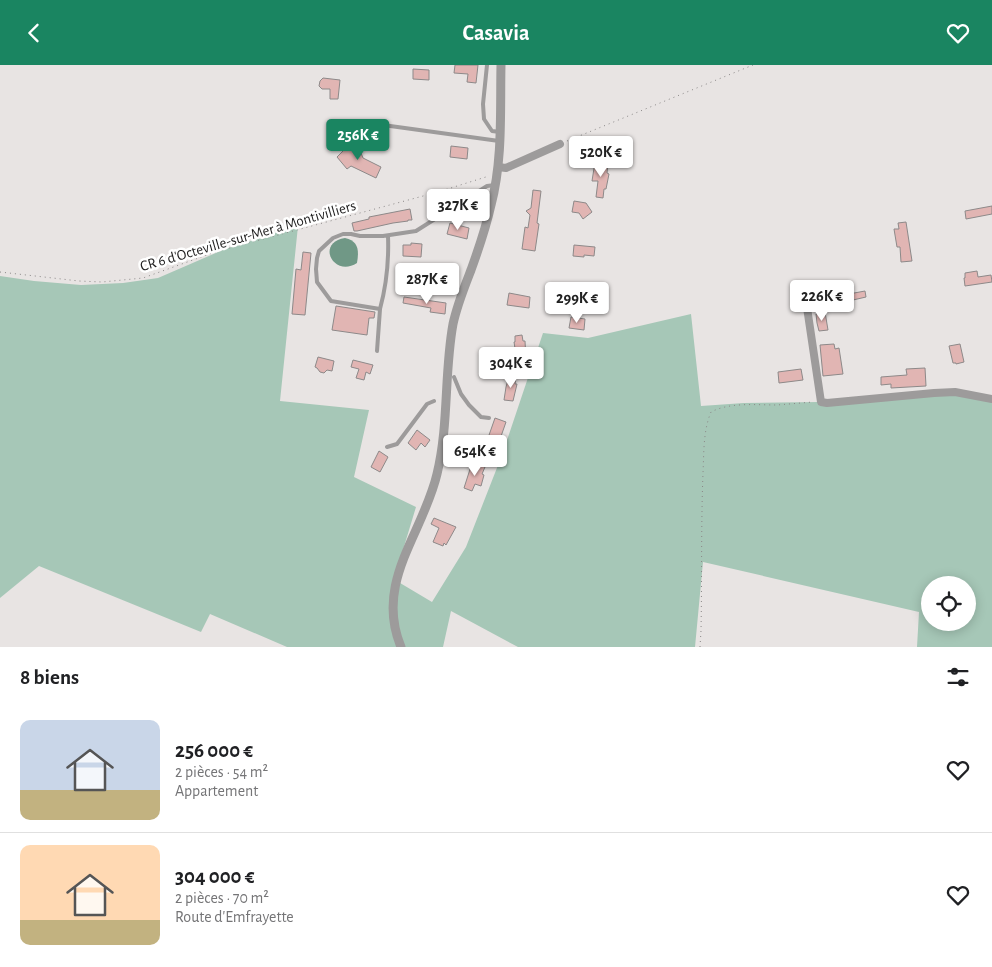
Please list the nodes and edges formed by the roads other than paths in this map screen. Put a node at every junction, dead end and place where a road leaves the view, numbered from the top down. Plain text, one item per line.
1 (487, 65) edge
2 (501, 65) edge
3 (354, 121) dead end
4 (500, 136) junction
5 (560, 144) road end
6 (497, 170) junction
7 (495, 185) junction
8 (388, 236) junction
9 (805, 294) dead end
10 (380, 309) junction
11 (377, 351) dead end
12 (454, 377) dead end
13 (992, 399) edge
14 (434, 401) dead end
15 (489, 418) dead end
16 (387, 447) dead end
17 (401, 647) edge

1 - 4 lane
2 - 4 street
3 - 4 lane
4 - 6 street
5 - 6 street
6 - 7 street
7 - 8 lane
7 - 17 street
8 - 10 lane
8 - 10 lane
9 - 13 street
10 - 11 lane
12 - 15 lane
14 - 16 lane

